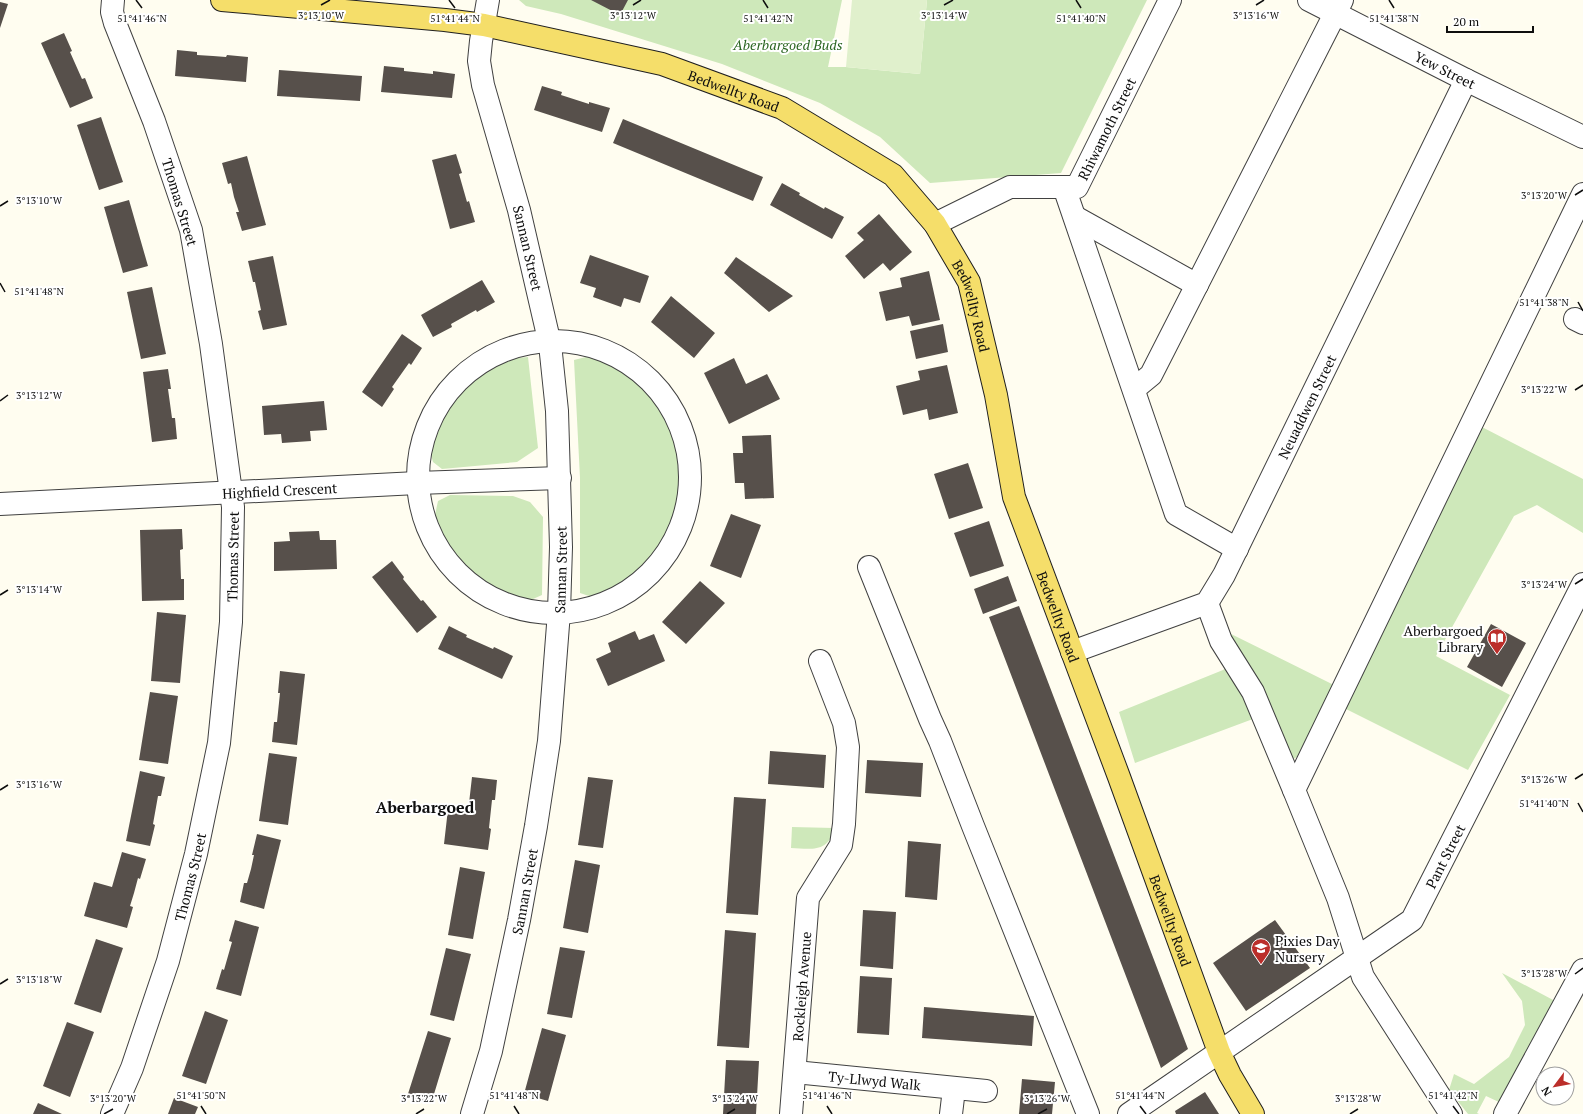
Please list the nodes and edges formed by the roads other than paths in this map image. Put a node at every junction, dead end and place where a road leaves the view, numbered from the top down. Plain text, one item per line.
1 (113, 0) edge
2 (222, 0) edge
3 (488, 0) edge
4 (1170, 0) edge
5 (1309, 0) edge
6 (1338, 7) edge
7 (484, 26) junction
8 (1466, 80) junction
9 (1583, 137) edge
10 (1064, 187) junction
11 (1583, 194) edge
12 (1075, 217) junction
13 (935, 224) junction
14 (1198, 285) junction
15 (550, 344) junction
16 (1134, 389) junction
17 (560, 478) junction
18 (417, 483) junction
19 (231, 493) junction
20 (0, 504) edge
21 (1237, 550) junction
22 (869, 567) dead end
23 (1583, 584) edge
24 (1207, 602) junction
25 (559, 612) junction
26 (1072, 652) junction
27 (820, 661) dead end
28 (1294, 790) junction
29 (1356, 959) junction
30 (1583, 970) edge
31 (1219, 1052) junction
32 (795, 1072) junction
33 (954, 1089) junction
34 (986, 1091) dead end
35 (112, 1114) edge
36 (472, 1114) edge
37 (791, 1114) edge
38 (952, 1114) edge
39 (1088, 1114) edge
40 (1128, 1114) edge
41 (1253, 1114) edge
42 (1451, 1114) edge
43 (1505, 1114) edge

1 - 19 street, Thomas Street
2 - 7 main road, Bedwellty Road
3 - 7 street, Sannan Street
4 - 10 street, Rhiwamoth Street
5 - 6 street, Yew Street
6 - 8 street, Yew Street
6 - 14 street
7 - 13 main road, Bedwellty Road
7 - 15 street, Sannan Street
8 - 9 street, Yew Street
8 - 21 street, Neuaddwen Street
10 - 12 street
10 - 13 street, Rhiwamoth Street
11 - 28 street
12 - 14 street
12 - 16 street
13 - 26 main road, Bedwellty Road
14 - 16 street
15 - 17 street, Sannan Street
15 - 18 street
15 - 25 street
16 - 21 street
17 - 18 street, Highfield Crescent
17 - 25 street, Sannan Street
18 - 19 street, Highfield Crescent
18 - 25 street
19 - 20 street, Highfield Crescent
19 - 35 street, Thomas Street
21 - 24 street, Neuaddwen Street
22 - 39 street
23 - 29 street, Pant Street
24 - 26 street
24 - 28 street
25 - 36 street, Sannan Street
26 - 31 main road, Bedwellty Road
27 - 32 street, Rockleigh Avenue
28 - 29 street
29 - 31 street, Pant Street
29 - 42 street
30 - 43 street
31 - 40 street, Pant Street
31 - 41 main road, Bedwellty Road
32 - 33 street, Ty-Llwyd Walk
32 - 37 street, Rockleigh Avenue
33 - 34 street, Ty-Llwyd Walk
33 - 38 street

